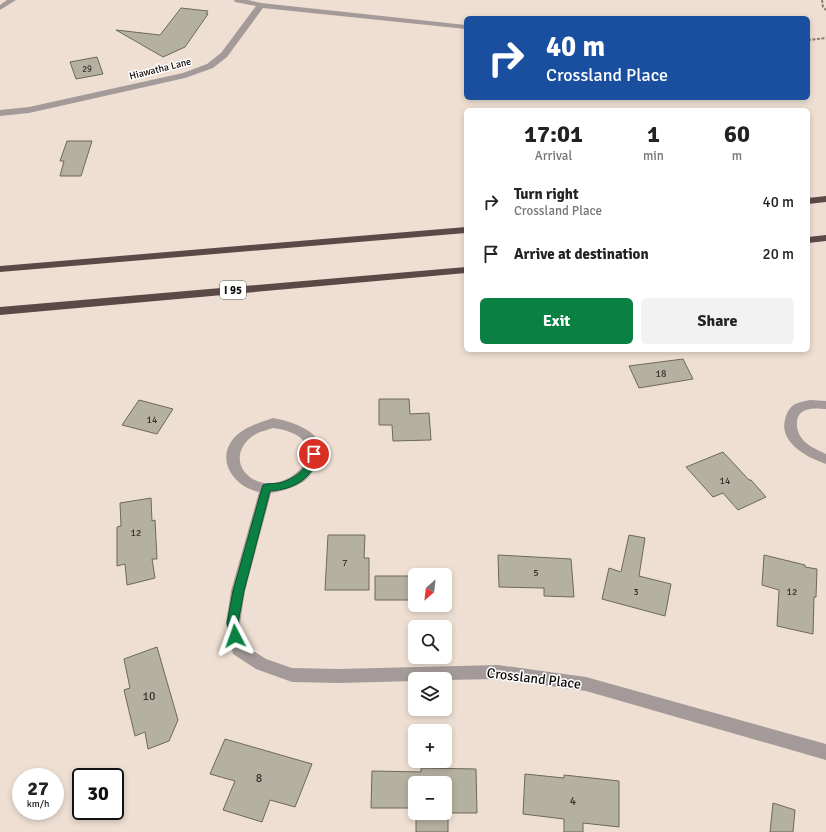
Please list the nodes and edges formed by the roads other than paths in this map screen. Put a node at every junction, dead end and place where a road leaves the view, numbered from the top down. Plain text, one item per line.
1 (12, 0) edge
2 (238, 0) edge
3 (261, 5) junction
4 (0, 8) edge
5 (464, 27) edge
6 (0, 113) edge
7 (826, 200) edge
8 (810, 201) edge
9 (464, 230) edge
10 (826, 238) edge
11 (810, 240) edge
12 (0, 268) edge
13 (464, 270) edge
14 (0, 311) edge
15 (826, 405) edge
16 (826, 459) edge
17 (266, 488) junction
18 (826, 752) edge

1 - 4 street
2 - 3 street
3 - 5 street
3 - 6 street, Hiawatha Lane
7 - 8 highway
9 - 12 highway
10 - 11 highway
13 - 14 highway, I 95
15 - 16 street
17 - 17 street
17 - 18 street, Crossland Place

